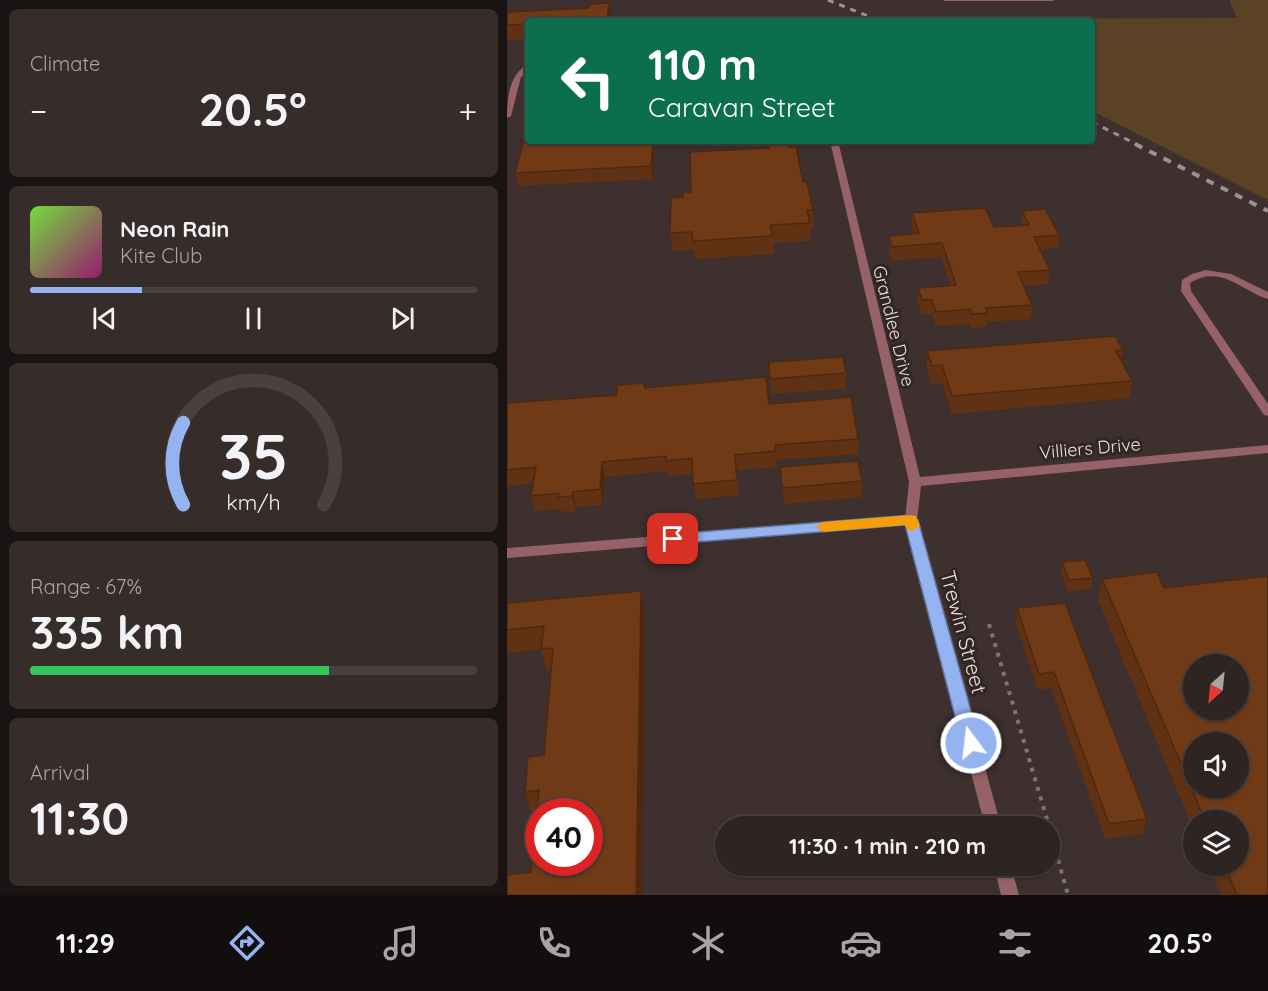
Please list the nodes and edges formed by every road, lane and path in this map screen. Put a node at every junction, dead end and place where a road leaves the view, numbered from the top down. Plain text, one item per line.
1 (945, 0) edge
2 (1051, 0) edge
3 (525, 69) edge
4 (507, 116) edge
5 (835, 144) edge
6 (1268, 296) edge
7 (1268, 413) edge
8 (1268, 449) edge
9 (915, 482) junction
10 (911, 520) junction
11 (507, 553) edge
12 (989, 624) dead end
13 (990, 816) edge
14 (1046, 816) edge
15 (1060, 867) edge
16 (1005, 876) edge
17 (1010, 895) edge
18 (1068, 895) edge

1 - 2 lane
3 - 4 street
5 - 9 street, Grandlee Drive
6 - 7 street
8 - 9 street, Villiers Drive
9 - 10 street, Grandlee Drive
10 - 11 street
10 - 13 street, Trewin Street
12 - 14 path
15 - 18 path
16 - 17 street

